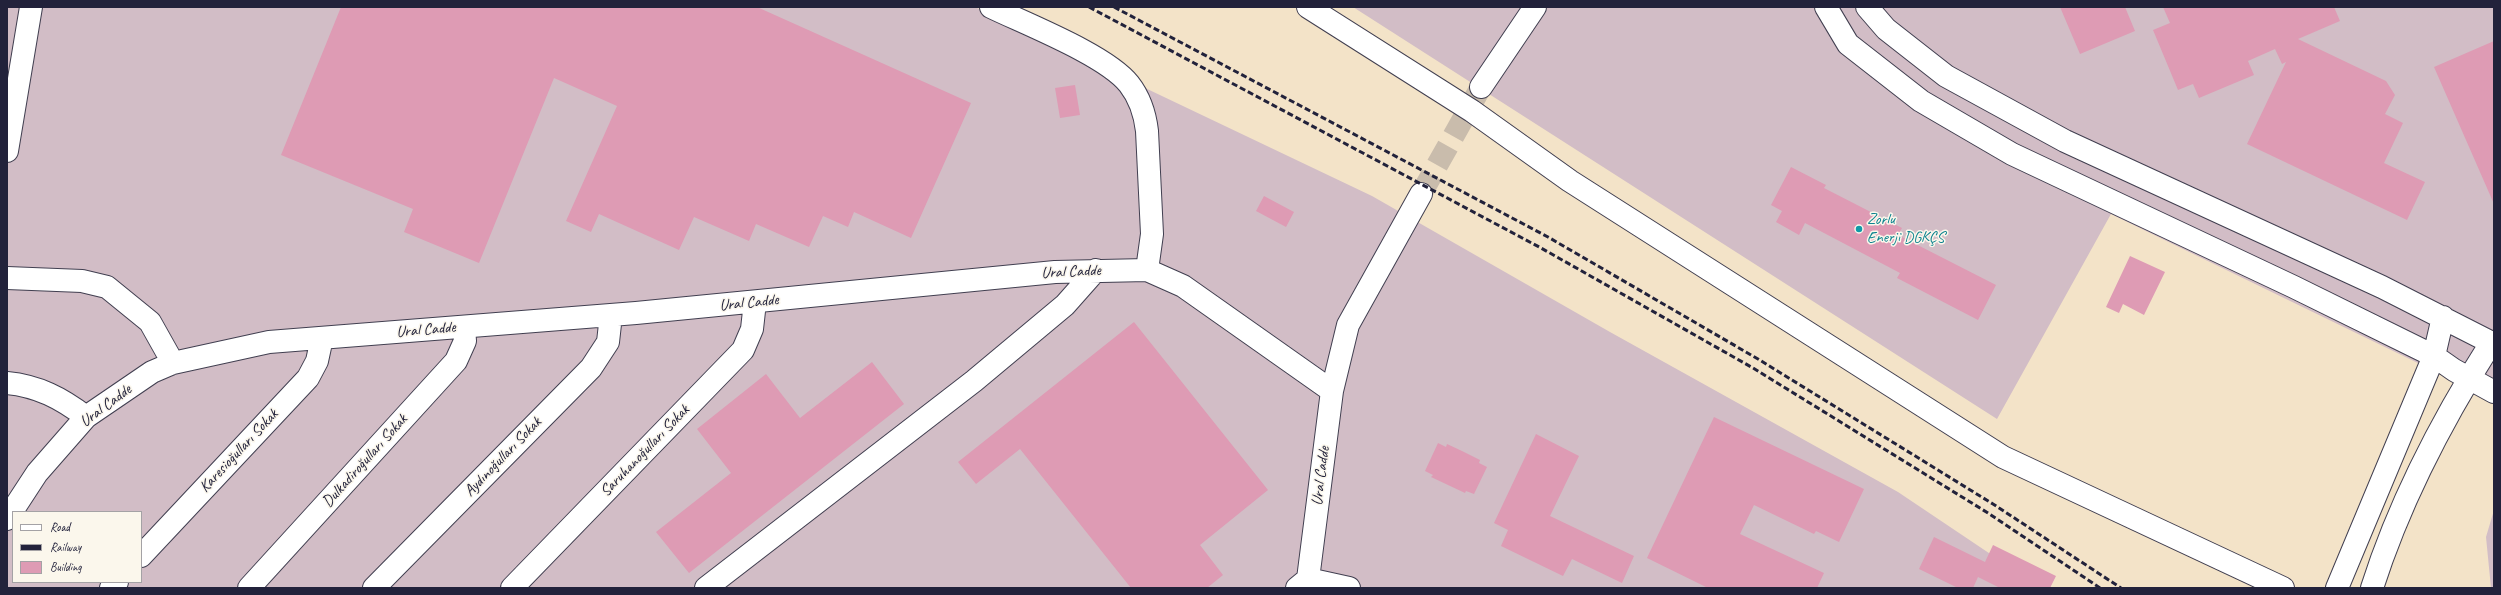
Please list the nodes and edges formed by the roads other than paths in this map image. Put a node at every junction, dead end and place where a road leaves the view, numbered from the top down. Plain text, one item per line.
1 (32, 7) edge
2 (991, 7) edge
3 (1308, 7) edge
4 (1535, 7) edge
5 (1826, 7) edge
6 (1866, 7) edge
7 (1481, 87) tunnel mouth
8 (7, 151) edge
9 (1421, 194) tunnel mouth
10 (1096, 270) junction
11 (1147, 270) junction
12 (7, 278) edge
13 (755, 302) junction
14 (611, 315) junction
15 (2443, 317) junction
16 (464, 327) junction
17 (322, 338) junction
18 (2493, 343) edge
19 (2434, 356) junction
20 (173, 363) junction
21 (2469, 378) junction
22 (7, 383) edge
23 (1332, 391) junction
24 (2494, 392) edge
25 (86, 417) junction
26 (12, 511) edge
27 (142, 555) edge
28 (1302, 584) edge
29 (249, 588) edge
30 (374, 588) edge
31 (512, 588) edge
32 (706, 588) edge
33 (1348, 588) edge
34 (2283, 588) edge
35 (2337, 588) edge
36 (2372, 588) edge

1 - 8 street
2 - 11 street
3 - 34 street
4 - 7 street
5 - 19 street
6 - 15 street
9 - 23 street
10 - 11 street, Ural Cadde
10 - 13 street, Ural Cadde
10 - 32 street
11 - 23 street, Ural Cadde
12 - 20 street
13 - 14 street, Ural Cadde
13 - 31 street, Saruhanoğulları Sokak
14 - 16 street, Ural Cadde
14 - 30 street, Aydınoğulları Sokak
15 - 18 street
15 - 19 street
16 - 17 street, Ural Cadde
16 - 29 street, Dulkadiroğulları Sokak
17 - 20 street, Ural Cadde
17 - 27 street, Karesioğulları Sokak
18 - 21 street
19 - 21 street
19 - 35 street
20 - 25 street, Ural Cadde
21 - 24 street
21 - 36 street
22 - 25 street
23 - 28 street, Ural Cadde
25 - 26 street, Ural Cadde
28 - 33 street

